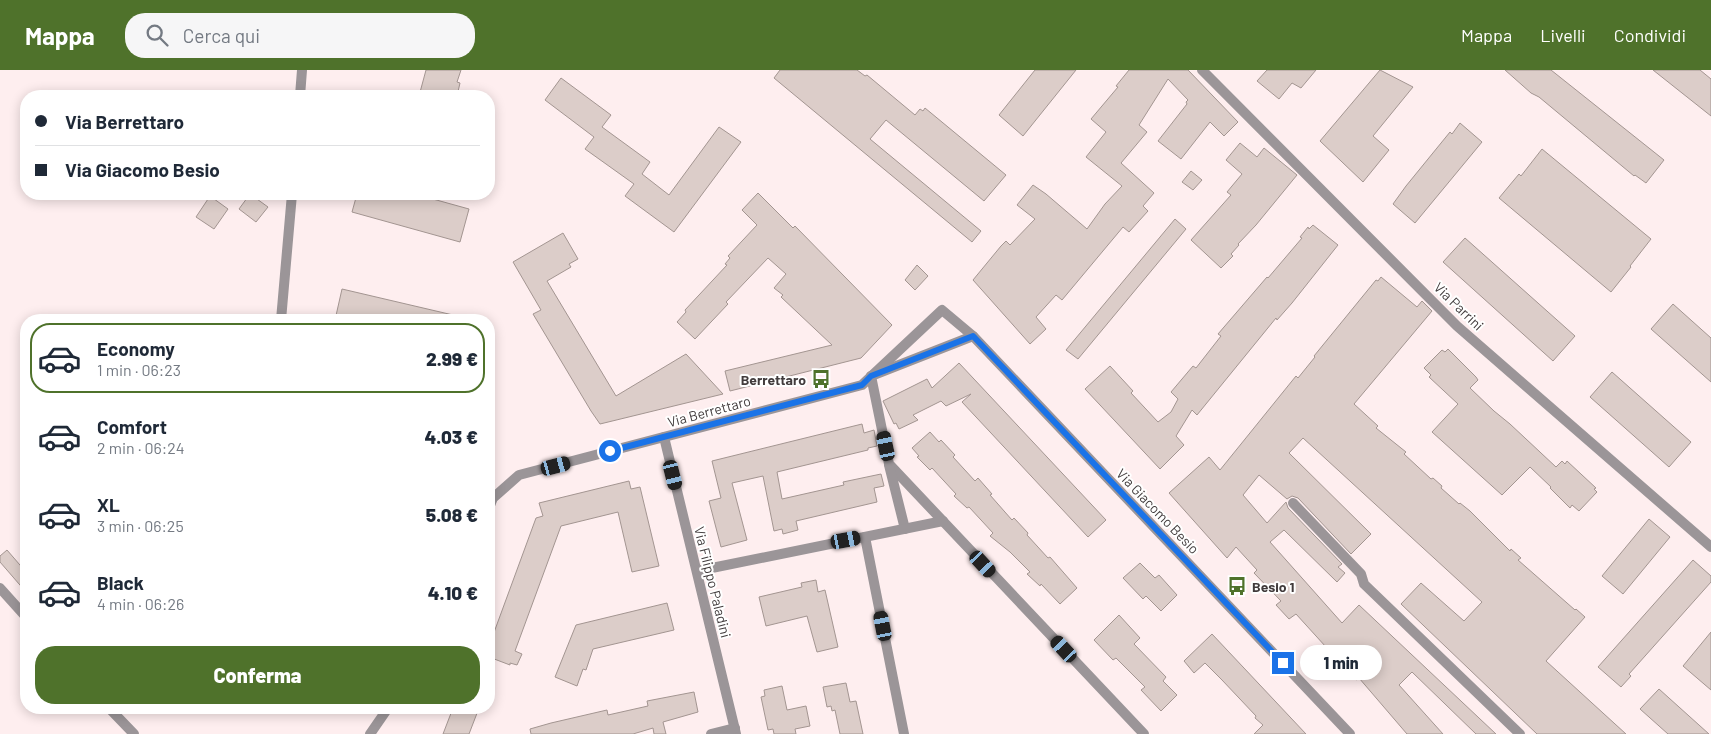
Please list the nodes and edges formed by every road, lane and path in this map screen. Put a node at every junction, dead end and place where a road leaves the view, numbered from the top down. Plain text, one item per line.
1 (302, 70) edge
2 (1202, 70) edge
3 (300, 90) edge
4 (291, 200) edge
5 (942, 310) joint
6 (282, 314) edge
7 (973, 336) junction
8 (871, 376) junction
9 (664, 437) junction
10 (889, 464) junction
11 (495, 494) edge
12 (1293, 503) dead end
13 (943, 521) junction
14 (905, 528) junction
15 (865, 537) junction
16 (1711, 547) edge
17 (696, 571) junction
18 (0, 588) edge
19 (20, 610) edge
20 (116, 714) edge
21 (384, 714) edge
22 (735, 731) edge
23 (134, 734) edge
24 (370, 734) edge
25 (711, 734) edge
26 (904, 734) edge
27 (1144, 734) edge
28 (1350, 734) edge
29 (1520, 734) edge

1 - 3 street
2 - 16 street, Via Parrini
4 - 6 street
5 - 7 street, Via Giacomo Besio
5 - 8 street, Via Berrettaro
7 - 8 street
7 - 28 street, Via Giacomo Besio
8 - 9 street, Via Berrettaro
8 - 10 street
9 - 11 street, Via Berrettaro
9 - 17 street, Via Filippo Paladini
10 - 13 street
10 - 14 street
12 - 29 street
13 - 14 street
13 - 27 street
14 - 15 street
15 - 17 street
15 - 26 street
17 - 22 street, Via Filippo Paladini
18 - 19 street
20 - 23 street
21 - 24 street
22 - 25 street

